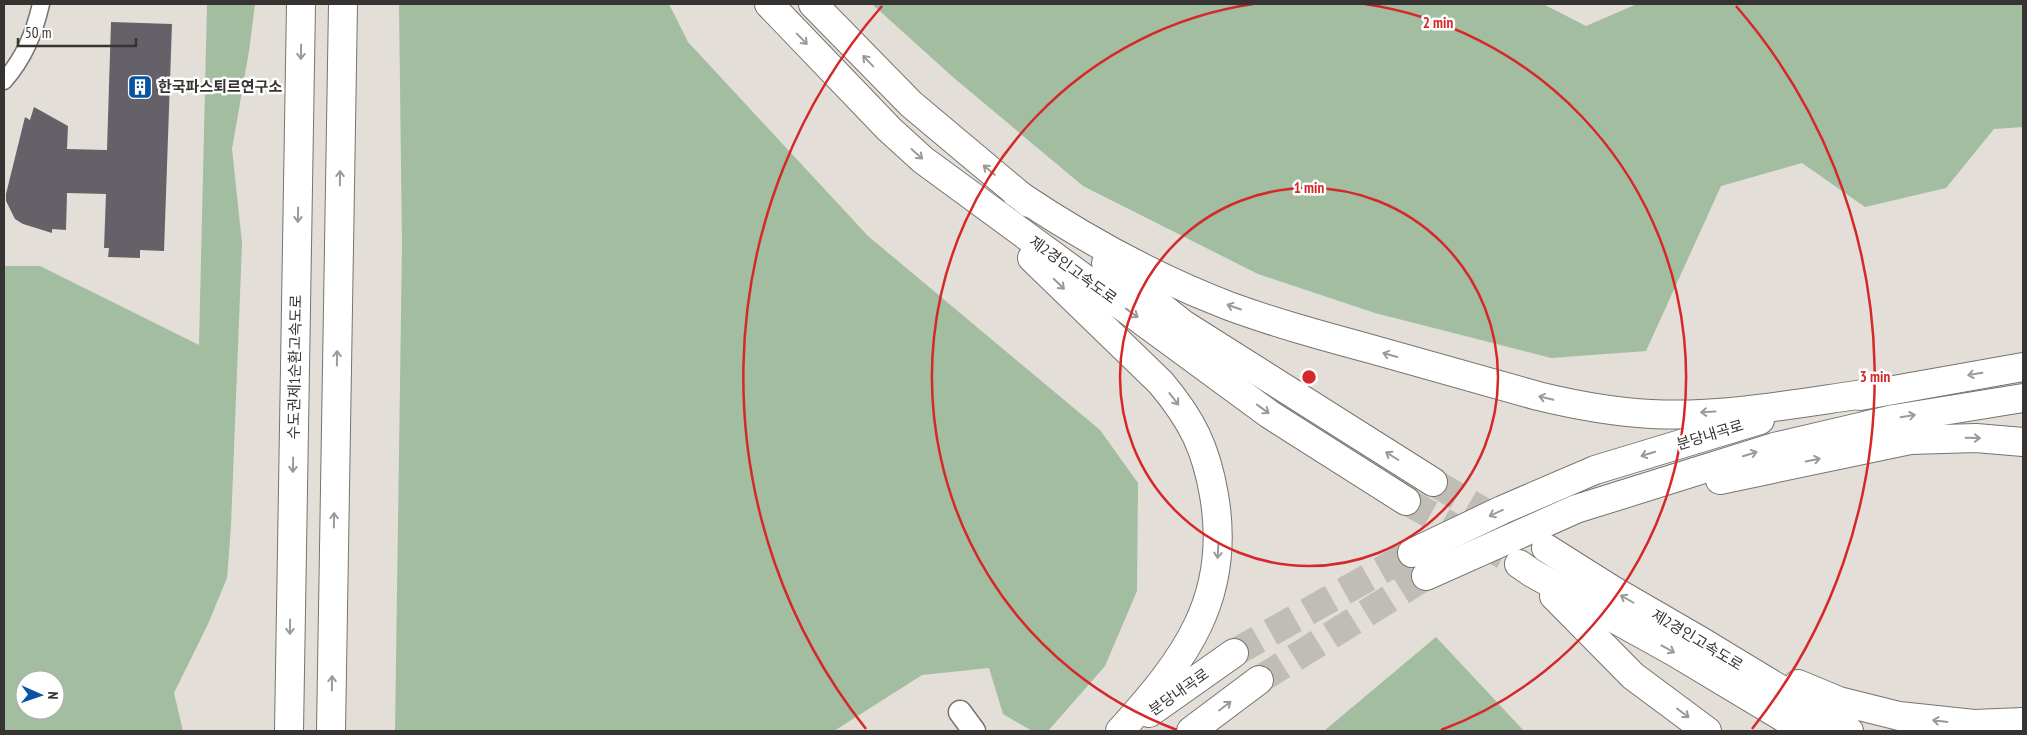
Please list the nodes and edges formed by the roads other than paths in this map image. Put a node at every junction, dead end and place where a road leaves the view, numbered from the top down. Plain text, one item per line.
1 (41, 4) edge
2 (302, 4) edge
3 (344, 4) edge
4 (769, 4) edge
5 (813, 4) edge
6 (4, 81) edge
7 (961, 188) junction
8 (1016, 192) junction
9 (2023, 367) edge
10 (1878, 392) junction
11 (2023, 398) edge
12 (2023, 442) edge
13 (1433, 482) tunnel mouth
14 (1406, 501) tunnel mouth
15 (1576, 509) junction
16 (1546, 548) tunnel mouth
17 (1412, 553) tunnel mouth
18 (1426, 576) tunnel mouth
19 (1698, 640) junction
20 (1234, 653) tunnel mouth
21 (1259, 680) tunnel mouth
22 (960, 712) dead end
23 (2023, 722) edge
24 (289, 731) edge
25 (331, 731) edge
26 (974, 731) edge
27 (1120, 731) edge
28 (1125, 731) edge
29 (1191, 731) edge
30 (1707, 731) edge
31 (1806, 731) edge
32 (1849, 731) edge

1 - 6 street
2 -> 24 highway, 수도권제1순환고속도로
25 -> 3 highway
4 -> 7 highway, 제2경인고속도로
8 -> 5 highway, 제2경인고속도로
7 -> 14 highway, 제2경인고속도로
7 -> 27 highway
10 -> 8 highway
13 -> 8 highway, 제2경인고속도로
9 -> 10 highway, 분당내곡로
10 -> 17 highway, 분당내곡로
15 -> 11 highway, 분당내곡로
15 -> 12 highway
15 - 18 highway, 분당내곡로
19 -> 16 highway, 제2경인고속도로
23 -> 19 highway
19 - 32 highway, 제2경인고속도로
20 - 28 highway, 분당내곡로
29 -> 21 highway
22 - 26 street
30 - 31 highway, 제2경인고속도로

